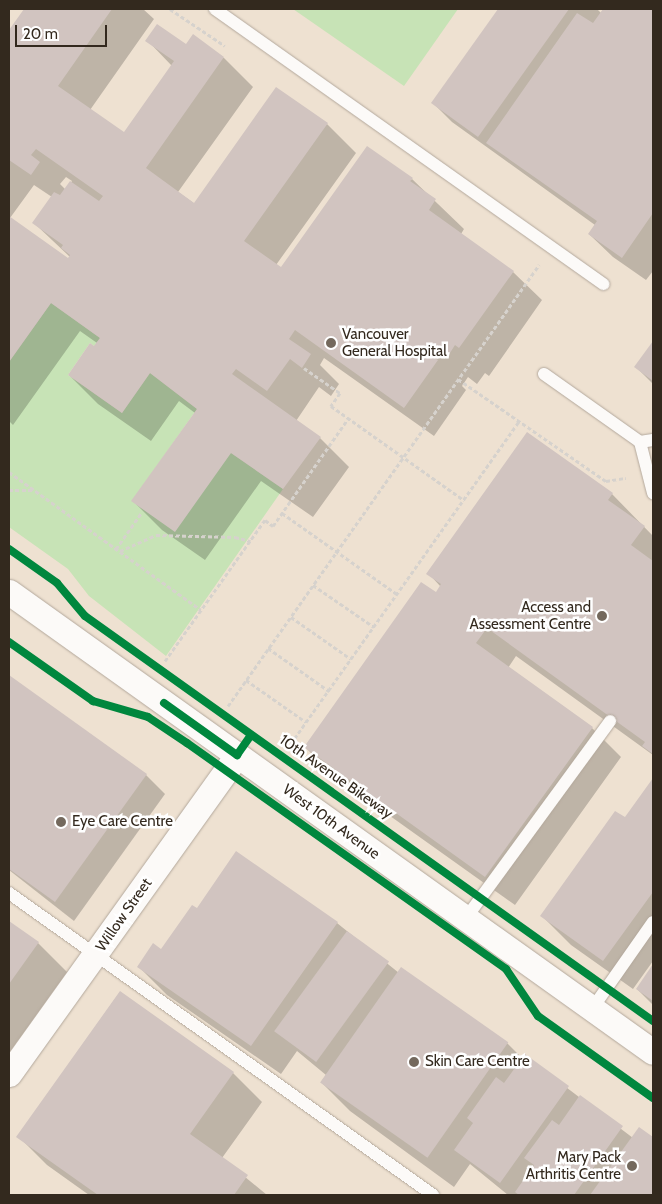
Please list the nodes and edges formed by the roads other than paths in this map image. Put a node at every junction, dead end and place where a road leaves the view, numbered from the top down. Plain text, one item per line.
1 (215, 9) edge
2 (604, 284) dead end
3 (544, 374) dead end
4 (653, 440) edge
5 (640, 442) junction
6 (653, 493) edge
7 (9, 592) edge
8 (610, 721) dead end
9 (237, 755) junction
10 (9, 893) edge
11 (466, 918) junction
12 (653, 922) edge
13 (96, 955) junction
14 (592, 1008) junction
15 (653, 1052) edge
16 (9, 1074) edge
17 (433, 1195) edge

1 - 2 lane
3 - 5 lane
4 - 5 lane
5 - 6 lane
7 - 9 street, West 10th Avenue
8 - 11 lane
9 - 11 street, West 10th Avenue
9 - 13 street, Willow Street
10 - 13 lane
11 - 14 street, West 10th Avenue
12 - 14 lane
13 - 16 street, Willow Street
13 - 17 lane
14 - 15 street, West 10th Avenue

